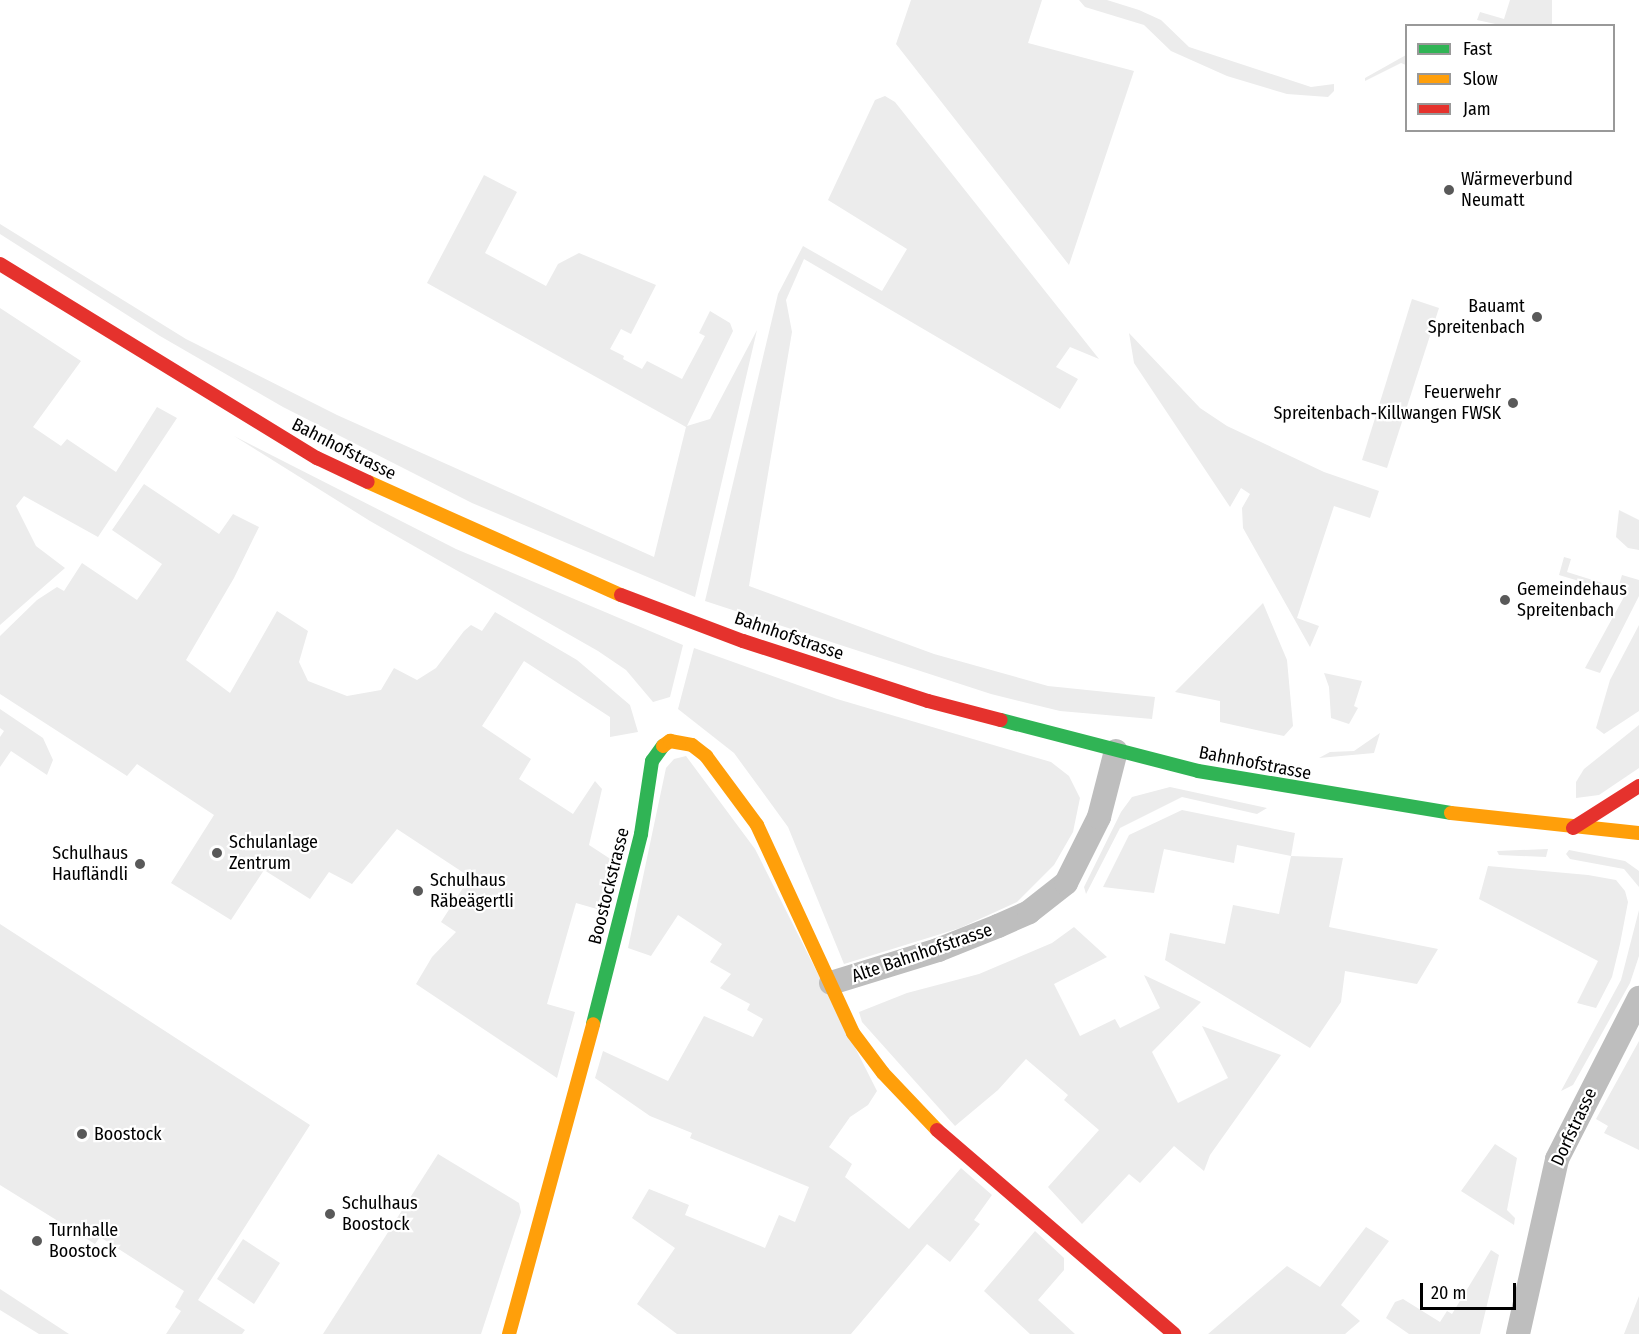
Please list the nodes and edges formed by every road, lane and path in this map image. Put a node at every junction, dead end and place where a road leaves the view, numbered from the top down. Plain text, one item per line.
1 (0, 264) edge
2 (1116, 752) junction
3 (1639, 786) edge
4 (1573, 828) junction
5 (1639, 833) edge
6 (831, 983) junction
7 (1639, 998) edge
8 (508, 1334) edge
9 (1174, 1334) edge
10 (1518, 1334) edge

1 - 2 street, Bahnhofstrasse
2 - 4 street, Bahnhofstrasse
2 - 6 street, Alte Bahnhofstrasse
3 - 4 street
4 - 5 street, Bahnhofstrasse
6 - 8 street, Boostockstrasse
6 - 9 street, Alte Bahnhofstrasse
7 - 10 street, Dorfstrasse

